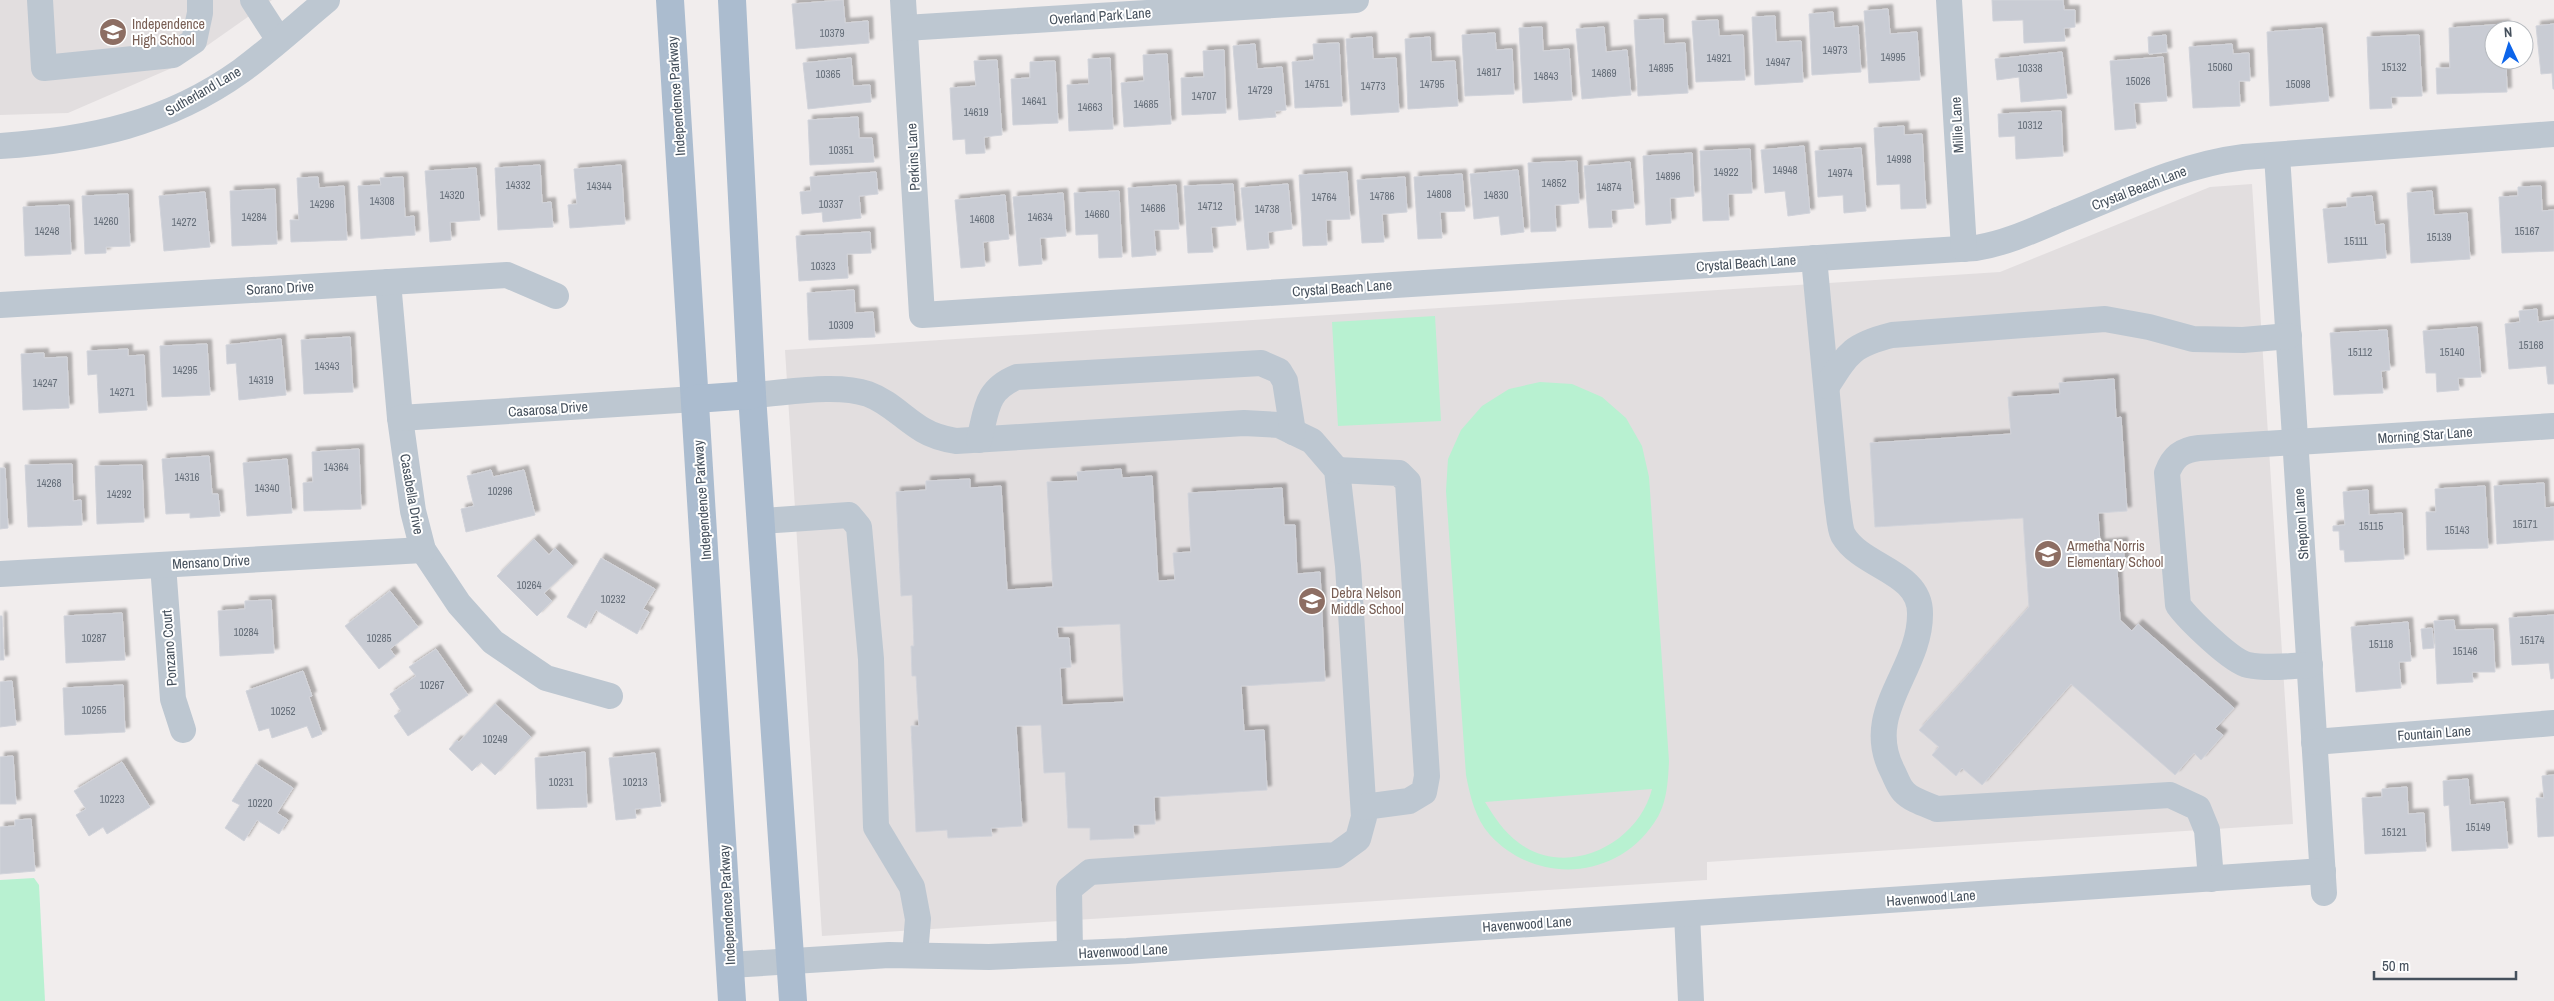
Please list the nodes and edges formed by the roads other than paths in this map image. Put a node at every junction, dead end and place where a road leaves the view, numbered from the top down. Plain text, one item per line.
1 (40, 0) edge
2 (200, 0) edge
3 (253, 0) edge
4 (327, 0) edge
5 (670, 0) edge
6 (732, 0) edge
7 (903, 0) edge
8 (1356, 0) edge
9 (1949, 0) edge
10 (905, 28) junction
11 (279, 40) junction
12 (2554, 134) edge
13 (0, 146) edge
14 (2277, 155) junction
15 (1964, 249) junction
16 (1814, 258) junction
17 (388, 282) junction
18 (556, 296) dead end
19 (0, 305) edge
20 (922, 315) joint
21 (2289, 336) junction
22 (1826, 386) junction
23 (752, 395) junction
24 (695, 399) junction
25 (400, 418) junction
26 (2554, 426) edge
27 (1293, 432) junction
28 (979, 440) junction
29 (2296, 444) junction
30 (1337, 470) junction
31 (761, 521) junction
32 (423, 550) junction
33 (163, 565) junction
34 (0, 574) edge
35 (2310, 664) junction
36 (610, 696) dead end
37 (2554, 723) edge
38 (183, 730) dead end
39 (2314, 742) junction
40 (1364, 807) junction
41 (2211, 879) junction
42 (2324, 882) joint
43 (1687, 914) junction
44 (1070, 954) junction
45 (915, 955) junction
46 (791, 961) junction
47 (730, 965) junction
48 (732, 1001) edge
49 (794, 1001) edge
50 (1691, 1001) edge

1 - 2 street
3 - 11 street
4 - 11 street, Sutherland Lane
5 - 24 main road, Independence Parkway
6 - 23 main road
7 - 10 street, Perkins Lane
8 - 10 street, Overland Park Lane
9 - 15 street, Millie Lane
10 - 20 street, Perkins Lane
11 - 13 street, Sutherland Lane
12 - 14 street, Crystal Beach Lane
14 - 15 street, Crystal Beach Lane
14 - 21 street, Shepton Lane
15 - 16 street, Crystal Beach Lane
16 - 20 street, Crystal Beach Lane
16 - 22 street
17 - 18 street, Sorano Drive
17 - 19 street, Sorano Drive
17 - 25 street, Casabella Drive
21 - 22 street
21 - 29 street, Shepton Lane
22 - 41 street
23 - 24 main road
23 - 28 street
23 - 31 main road
24 - 25 street, Casarosa Drive
24 - 47 main road, Independence Parkway
25 - 32 street, Casabella Drive
26 - 29 street, Morning Star Lane
27 - 28 street
27 - 28 street
27 - 30 street
29 - 35 street, Shepton Lane
29 - 35 street, Morning Star Lane
30 - 40 street
30 - 40 street
31 - 45 street
31 - 46 main road
32 - 33 street, Mensano Drive
32 - 36 street, Casabella Drive
33 - 34 street, Mensano Drive
33 - 38 street, Ponzano Court
35 - 39 street, Shepton Lane
37 - 39 street, Fountain Lane
39 - 42 street, Shepton Lane
40 - 44 street
41 - 42 street, Havenwood Lane
41 - 43 street, Havenwood Lane
43 - 44 street, Havenwood Lane
43 - 50 street
44 - 45 street, Havenwood Lane
45 - 46 street, Havenwood Lane
46 - 47 street, Havenwood Lane
46 - 49 main road
47 - 48 main road, Independence Parkway

